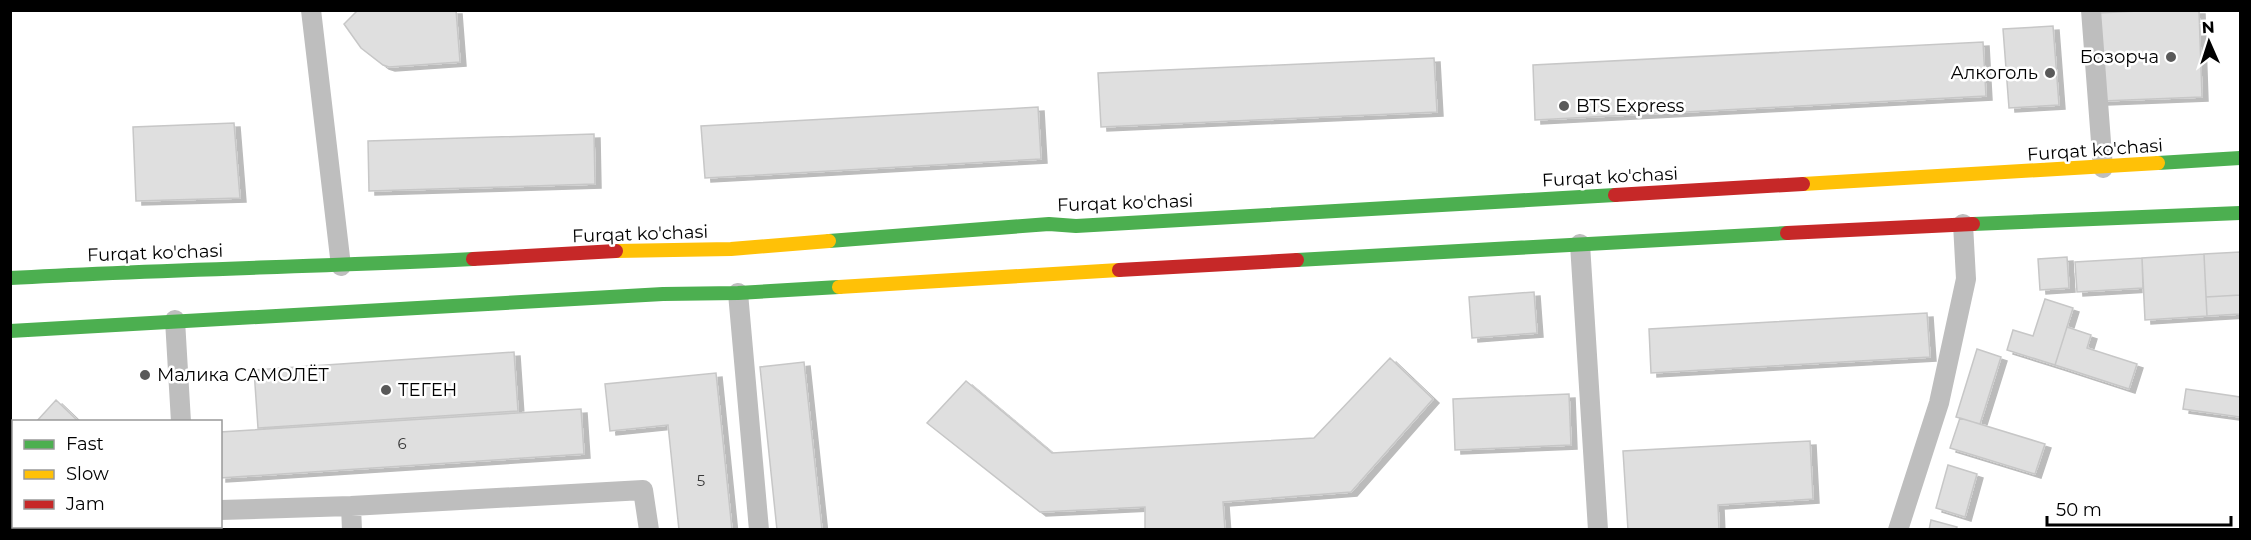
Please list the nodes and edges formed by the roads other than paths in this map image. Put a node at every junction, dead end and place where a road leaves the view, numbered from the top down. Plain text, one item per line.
1 (312, 10) edge
2 (2091, 10) edge
3 (2241, 158) edge
4 (2103, 168) junction
5 (2241, 213) edge
6 (1963, 224) junction
7 (1580, 244) junction
8 (341, 266) junction
9 (10, 278) edge
10 (738, 293) junction
11 (175, 320) junction
12 (10, 331) edge
13 (181, 420) edge
14 (351, 506) junction
15 (222, 510) edge
16 (352, 530) edge
17 (649, 530) edge
18 (759, 530) edge
19 (1598, 530) edge
20 (1898, 530) edge

1 - 8 street
2 - 4 street
3 - 4 main road, Furqat ko'chasi
4 - 8 main road, Furqat ko'chasi
5 - 6 main road
6 - 7 main road
6 - 20 street
7 - 10 main road
7 - 19 street
8 - 9 main road, Furqat ko'chasi
10 - 11 main road
10 - 18 street
11 - 12 main road
11 - 13 street
14 - 15 street
14 - 16 street
14 - 17 street

